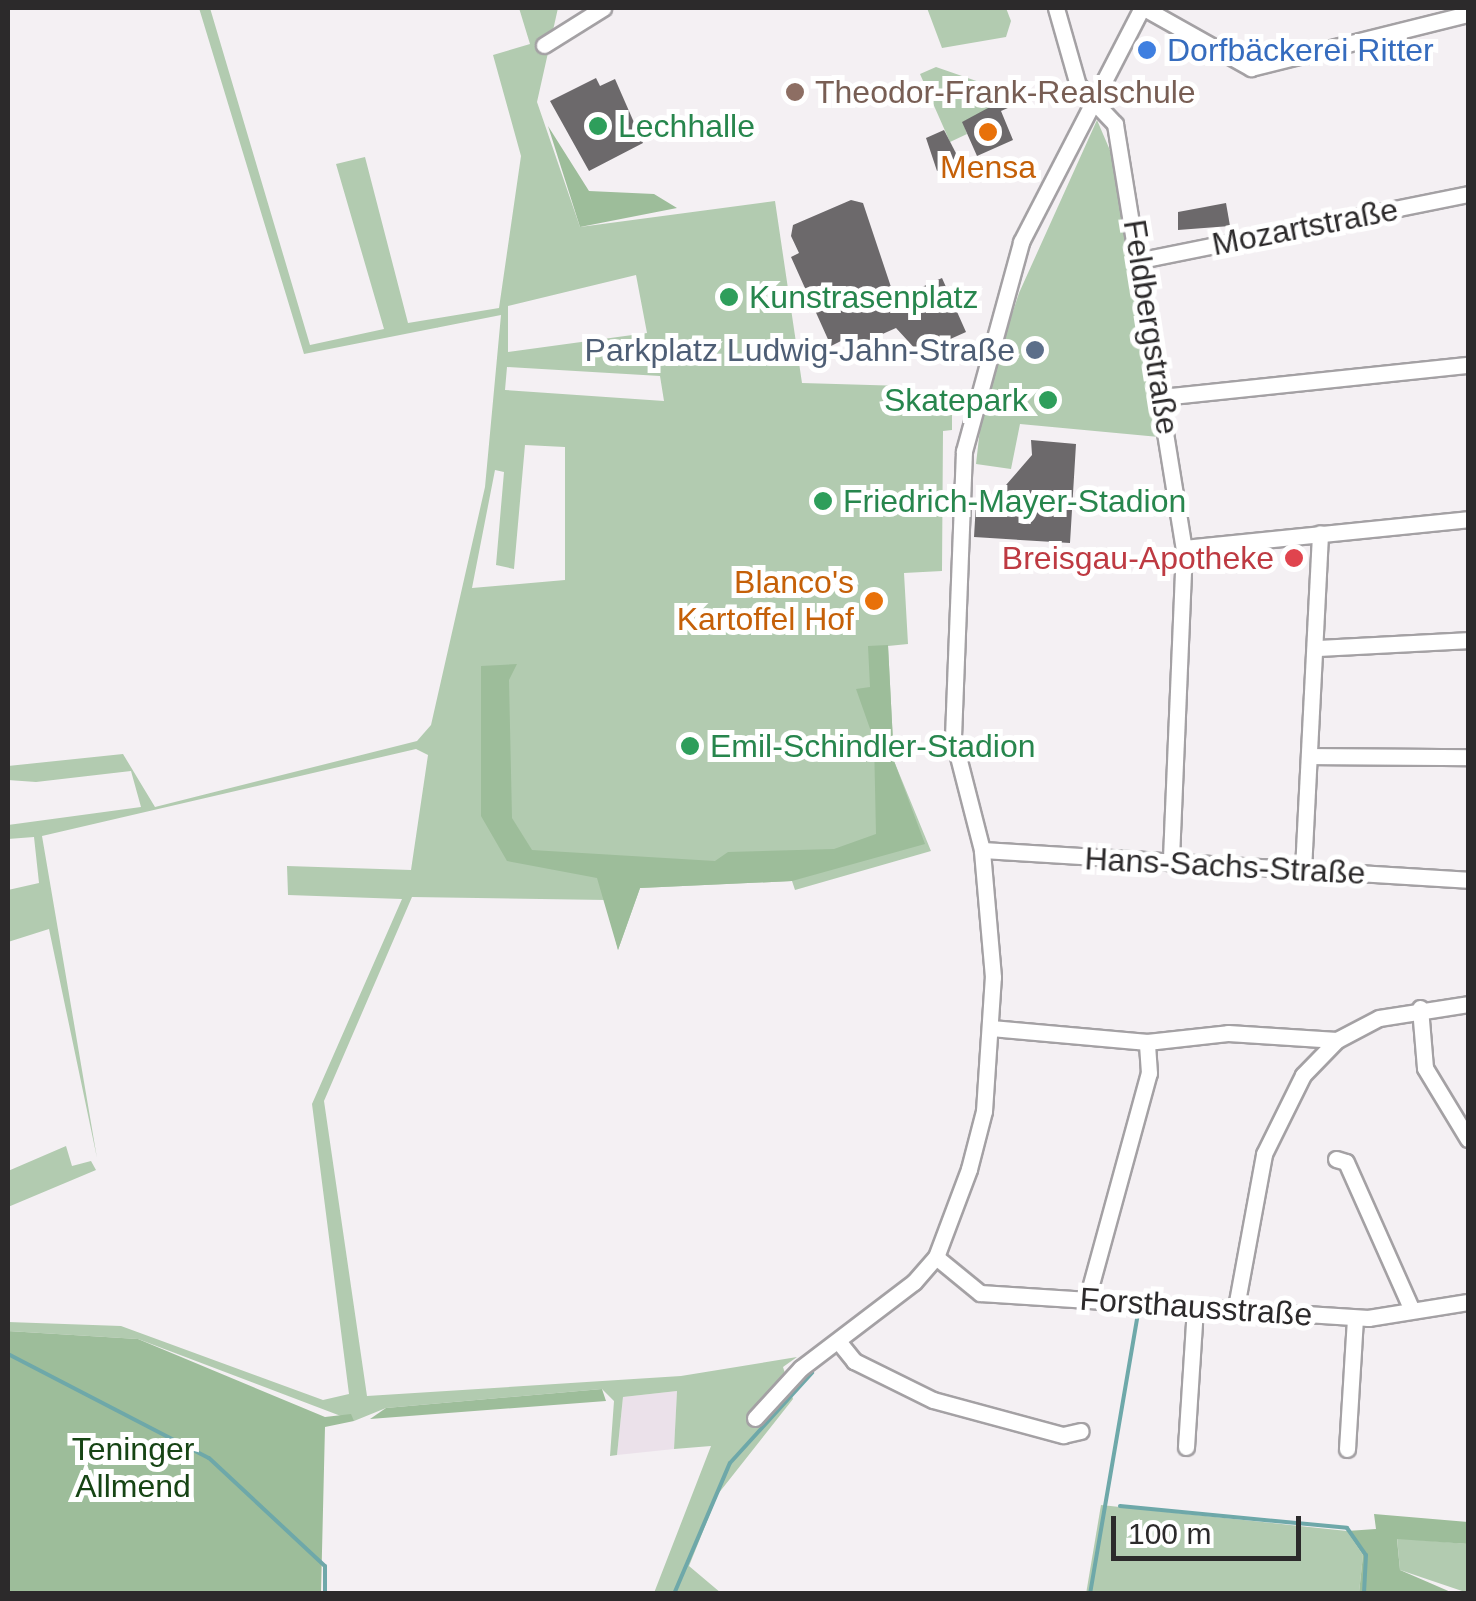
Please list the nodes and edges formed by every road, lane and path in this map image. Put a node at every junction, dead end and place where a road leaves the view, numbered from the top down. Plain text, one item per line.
1 (603, 8) edge
2 (1056, 8) edge
3 (1143, 8) edge
4 (1468, 14) edge
5 (544, 45) dead end
6 (1094, 100) junction
7 (1468, 194) edge
8 (1141, 260) junction
9 (1468, 365) edge
10 (1162, 397) junction
11 (1468, 519) edge
12 (1320, 533) junction
13 (1184, 548) junction
14 (1468, 640) edge
15 (1316, 648) junction
16 (1310, 756) junction
17 (1468, 756) edge
18 (982, 850) junction
19 (1171, 863) junction
20 (1303, 870) junction
21 (1468, 880) edge
22 (1468, 1004) edge
23 (1420, 1008) junction
24 (991, 1028) junction
25 (1337, 1040) junction
26 (1147, 1042) junction
27 (1468, 1139) edge
28 (1336, 1158) dead end
29 (936, 1257) junction
30 (1087, 1299) junction
31 (1468, 1302) edge
32 (1195, 1306) junction
33 (1236, 1307) junction
34 (1412, 1310) junction
35 (1355, 1318) junction
36 (838, 1341) junction
37 (754, 1418) dead end
38 (1080, 1431) dead end
39 (1186, 1446) dead end
40 (1347, 1449) dead end

1 - 5 street
2 - 6 street, Feldbergstraße
3 - 4 street
3 - 6 street
6 - 8 street, Feldbergstraße
6 - 18 street
7 - 8 street, Mozartstraße
8 - 10 street, Feldbergstraße
9 - 10 street
10 - 13 street, Feldbergstraße
11 - 12 street
12 - 13 street
12 - 15 street
13 - 19 street, Feldbergstraße
14 - 15 street
15 - 16 street
16 - 17 street
16 - 20 street
18 - 19 street, Hans-Sachs-Straße
18 - 24 street
19 - 20 street, Hans-Sachs-Straße
20 - 21 street, Hans-Sachs-Straße
22 - 23 street
23 - 25 street
23 - 27 street
24 - 26 street
24 - 29 street
25 - 26 street
25 - 33 street
26 - 30 street
28 - 34 street
29 - 30 street, Forsthausstraße
29 - 36 street
30 - 32 street, Forsthausstraße
31 - 34 street, Forsthausstraße
32 - 33 street, Forsthausstraße
32 - 39 street
33 - 35 street, Forsthausstraße
34 - 35 street, Forsthausstraße
35 - 40 street
36 - 37 street
36 - 38 street

